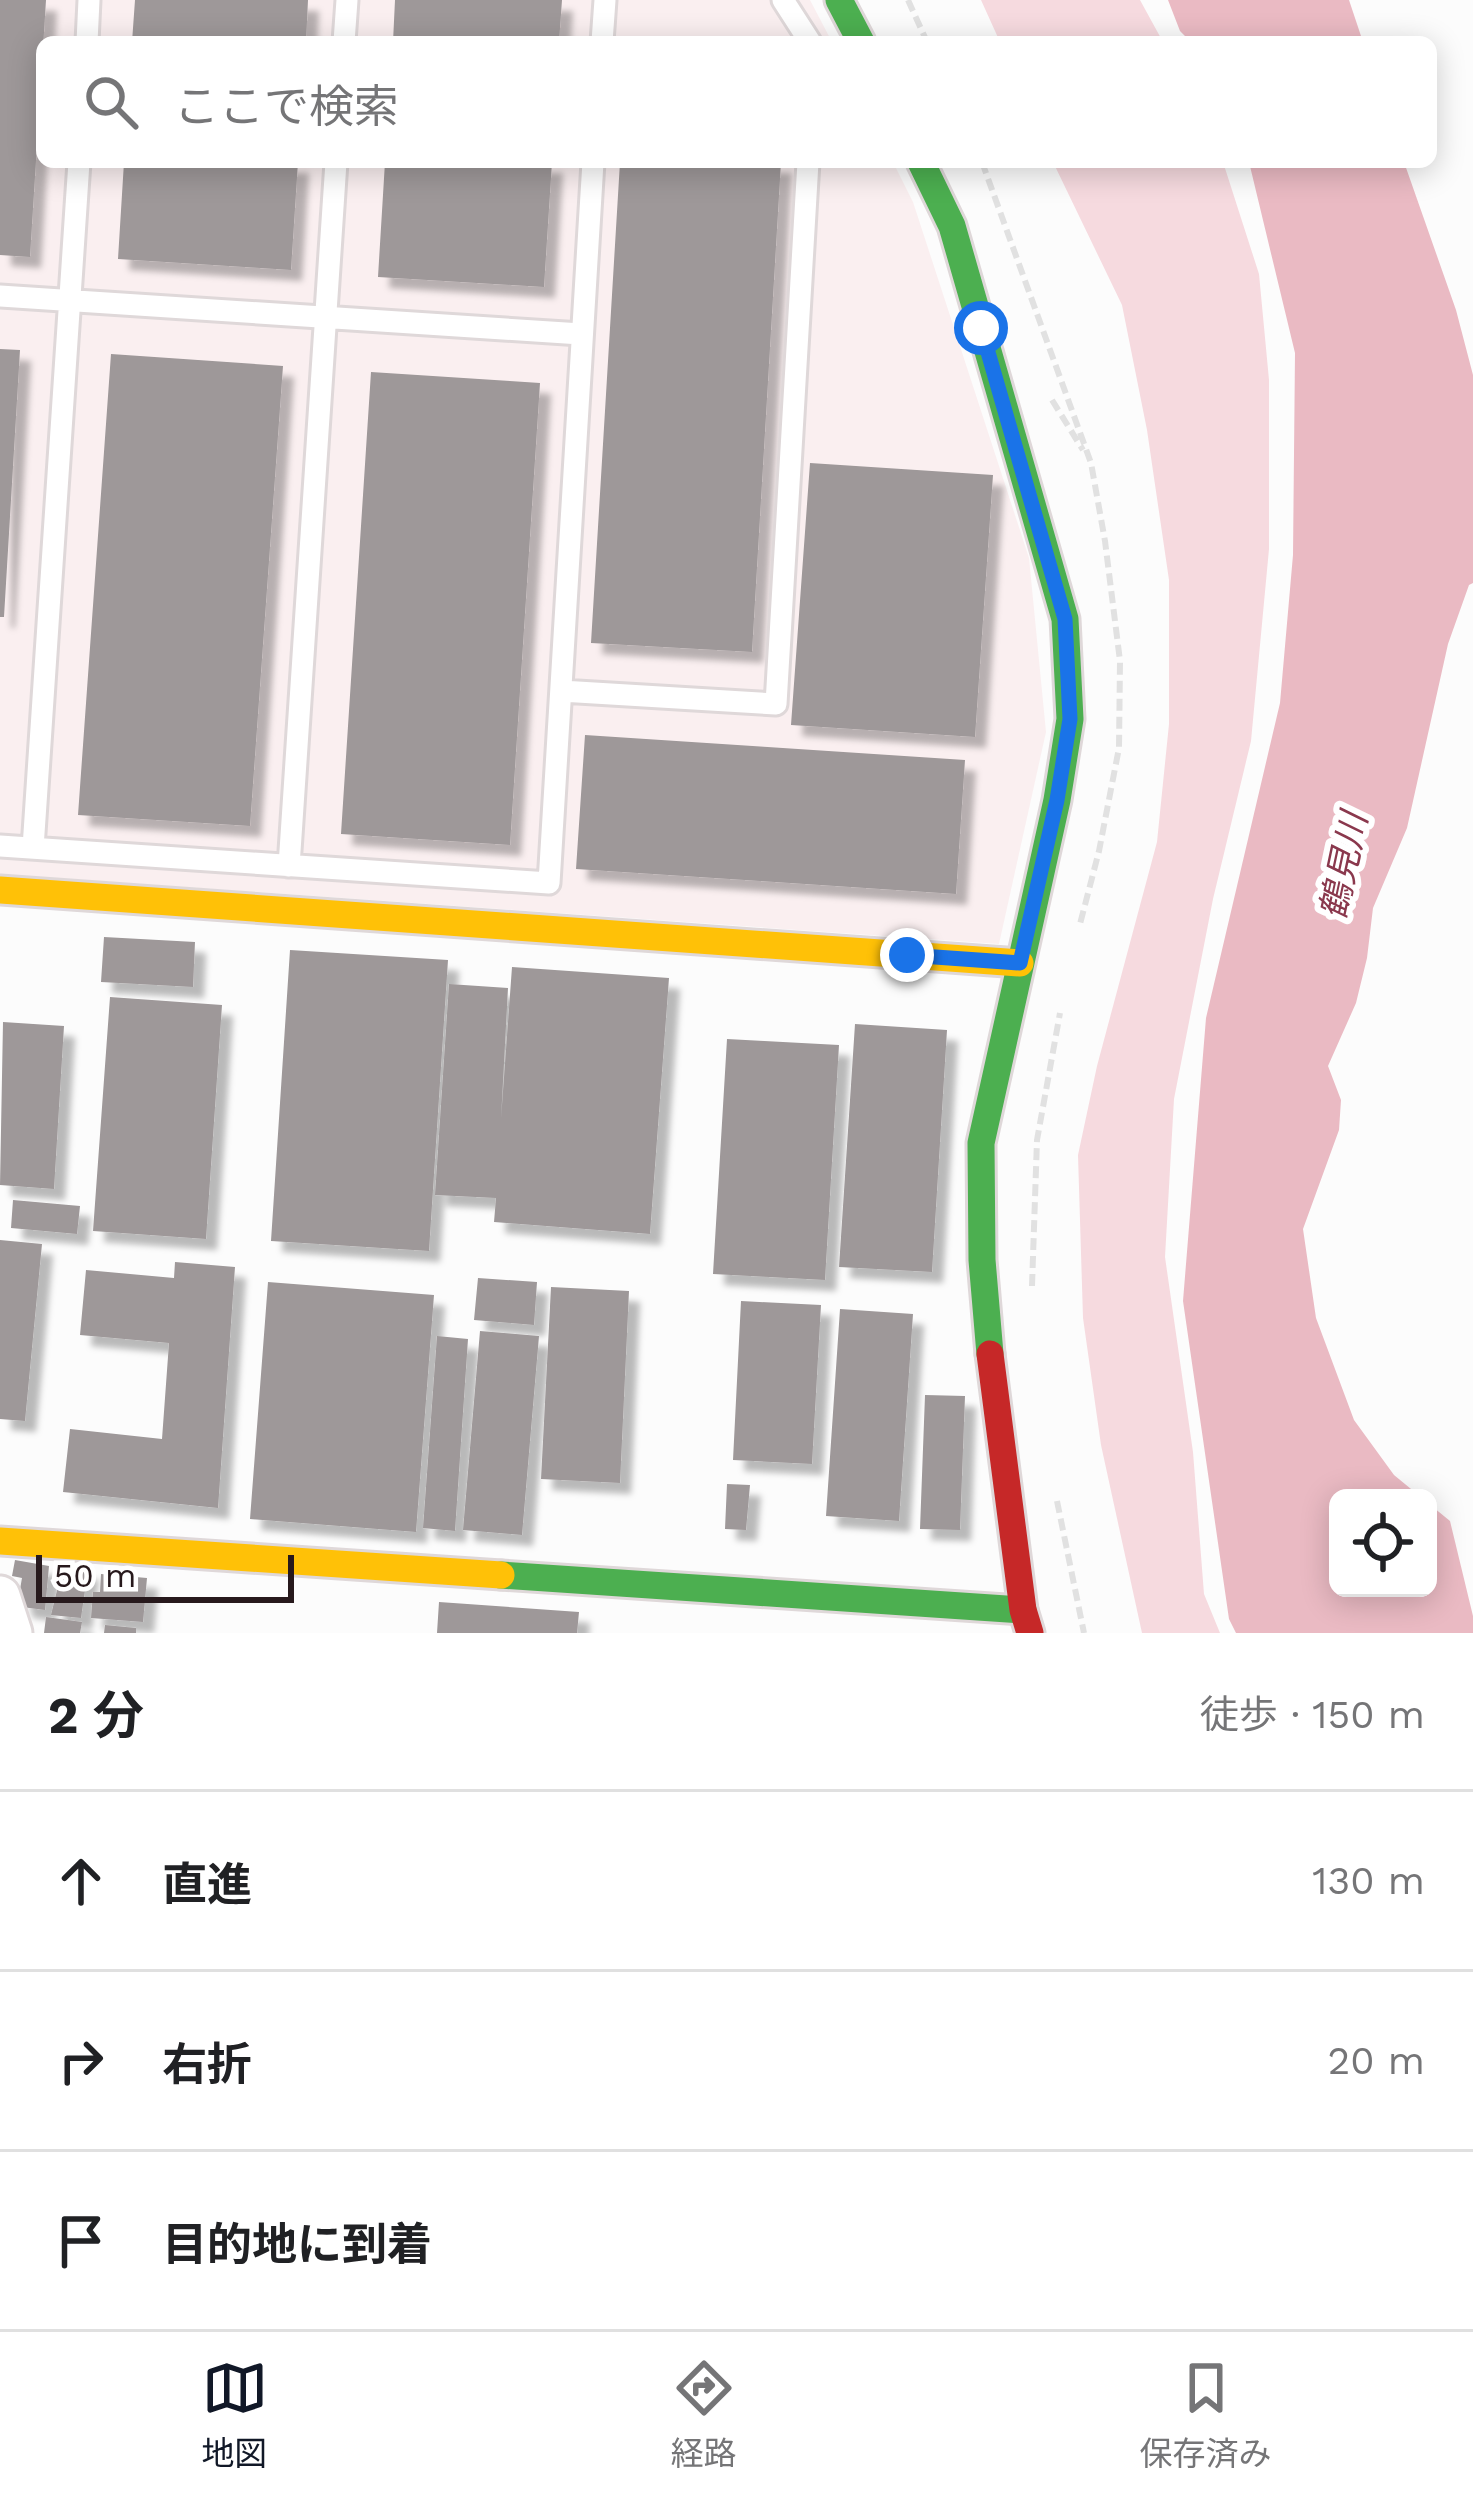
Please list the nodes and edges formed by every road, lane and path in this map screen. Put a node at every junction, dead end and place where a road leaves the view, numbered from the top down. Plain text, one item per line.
1 (89, 0) edge
2 (347, 0) edge
3 (605, 0) edge
4 (783, 0) edge
5 (839, 0) edge
6 (908, 0) edge
7 (87, 36) edge
8 (344, 36) edge
9 (602, 36) edge
10 (806, 36) edge
11 (858, 36) edge
12 (924, 36) edge
13 (79, 168) edge
14 (336, 168) edge
15 (593, 168) edge
16 (808, 168) edge
17 (924, 168) edge
18 (0, 296) edge
19 (69, 300) junction
20 (326, 317) junction
21 (581, 334) junction
22 (561, 692) junction
23 (0, 846) edge
24 (33, 848) junction
25 (289, 866) junction
26 (0, 890) edge
27 (1020, 963) junction
28 (0, 1541) edge
29 (0, 1596) edge
30 (1026, 1622) edge
31 (12, 1633) edge

1 - 7 lane
2 - 8 lane
3 - 9 lane
4 - 10 lane
5 - 11 street
6 - 12 path
13 - 19 lane
14 - 20 lane
15 - 21 lane
16 - 22 lane
17 - 27 street
18 - 19 lane
19 - 20 lane
19 - 24 lane
20 - 21 lane
20 - 25 lane
21 - 22 lane
22 - 25 lane
23 - 24 lane
24 - 25 lane
26 - 27 street
27 - 30 street
28 - 30 street
29 - 31 street

